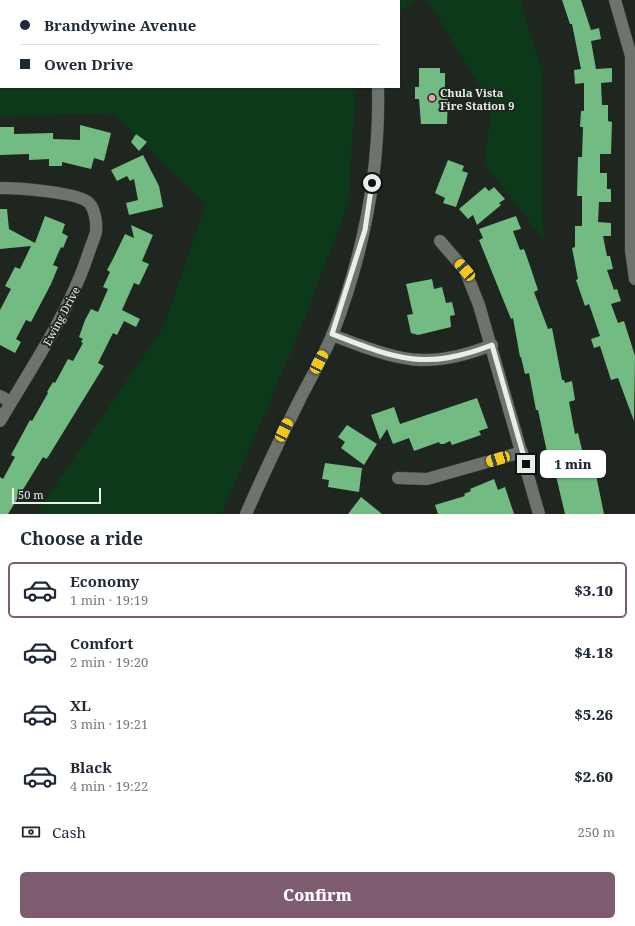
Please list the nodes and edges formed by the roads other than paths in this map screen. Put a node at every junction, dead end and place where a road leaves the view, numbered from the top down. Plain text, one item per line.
1 (615, 0) edge
2 (378, 88) edge
3 (0, 188) edge
4 (633, 209) edge
5 (440, 241) dead end
6 (635, 279) edge
7 (332, 334) junction
8 (492, 345) junction
9 (0, 396) edge
10 (11, 402) junction
11 (0, 421) edge
12 (522, 452) junction
13 (398, 478) dead end
14 (246, 514) edge
15 (539, 514) edge

1 - 4 street
2 - 7 street
3 - 10 street, Ewing Drive
4 - 6 street
5 - 8 street
7 - 8 street
7 - 14 street
8 - 12 street
9 - 10 street
10 - 11 street, Ewing Drive
12 - 13 street
12 - 15 street

